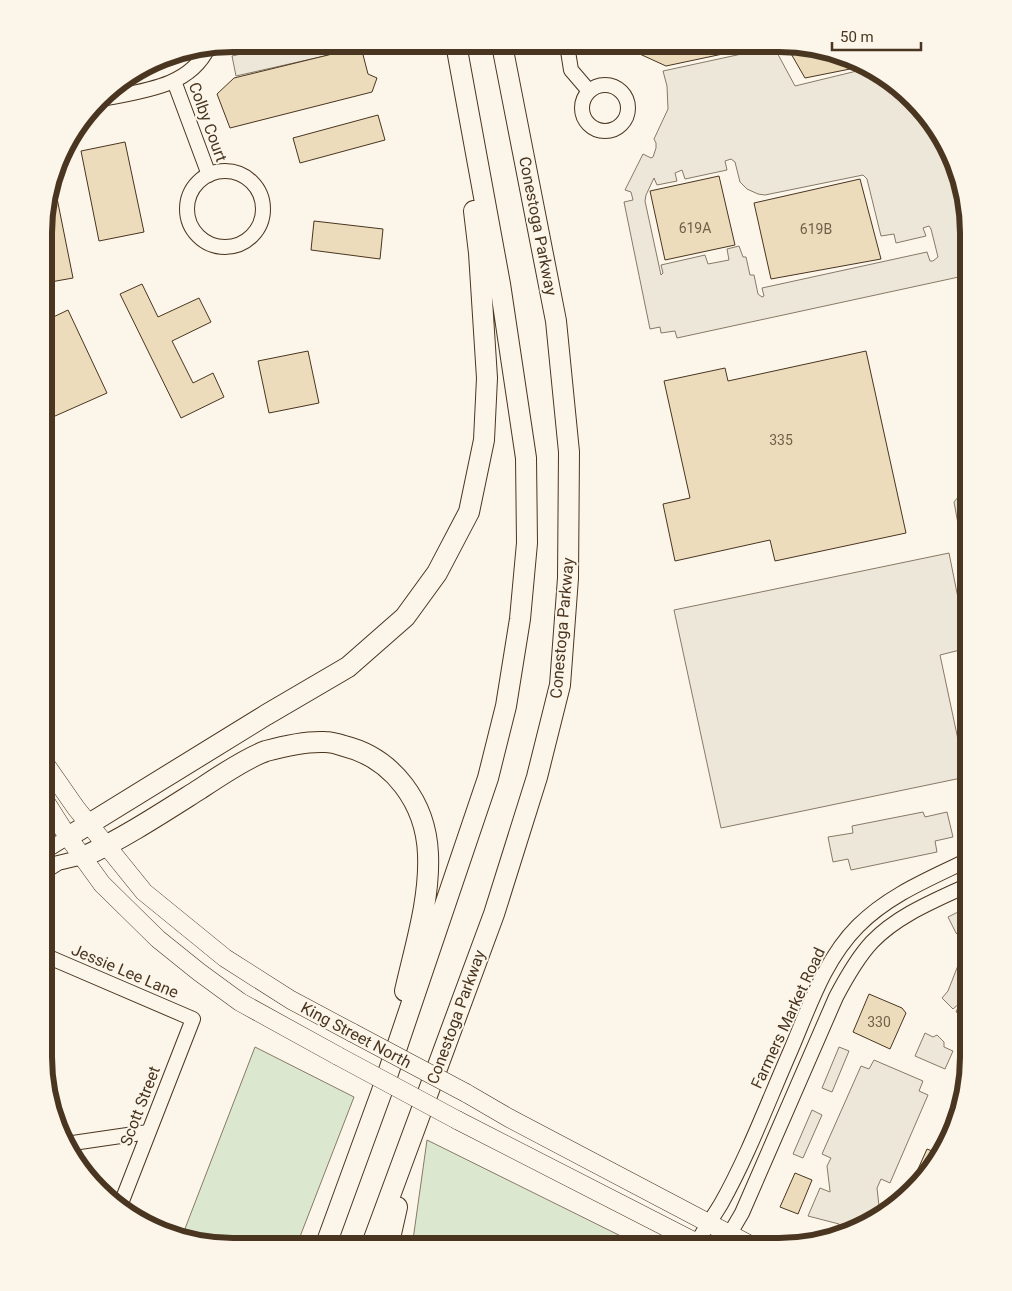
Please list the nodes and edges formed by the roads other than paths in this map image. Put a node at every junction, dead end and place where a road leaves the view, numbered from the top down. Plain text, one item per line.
1 (457, 52) edge
2 (504, 52) edge
3 (568, 52) edge
4 (204, 55) edge
5 (174, 82) junction
6 (589, 91) dead end
7 (117, 96) edge
8 (467, 107) junction
9 (209, 175) junction
10 (52, 773) edge
11 (52, 812) edge
12 (88, 824) junction
13 (68, 837) junction
14 (107, 846) junction
15 (52, 847) edge
16 (83, 858) junction
17 (960, 864) edge
18 (52, 867) edge
19 (960, 889) edge
20 (52, 958) edge
21 (193, 1019) joint
22 (382, 1091) junction
23 (415, 1126) junction
24 (148, 1132) junction
25 (74, 1143) edge
26 (122, 1200) edge
27 (709, 1223) junction
28 (328, 1238) edge
29 (373, 1238) edge
30 (390, 1238) edge
31 (685, 1238) edge
32 (702, 1238) edge
33 (724, 1238) edge
34 (727, 1238) edge

1 - 8 highway
2 - 23 highway, Conestoga Parkway
3 - 6 street
4 - 5 street
5 - 7 street
5 - 9 street, Colby Court
8 - 12 highway
8 - 22 highway
9 - 9 street, Colby Court
10 - 12 main road, King Street North
11 - 13 main road, King Street North
12 - 13 highway
12 - 14 main road, King Street North
13 - 15 street
13 - 16 main road, King Street North
14 - 16 highway
14 - 22 highway
14 - 27 main road, King Street North, bridge
16 - 18 street
16 - 31 main road, King Street North, bridge
17 - 27 street, Farmers Market Road
19 - 34 street
20 - 21 street, Jessie Lee Lane
21 - 24 street, Scott Street
22 - 28 highway
23 - 29 highway, Conestoga Parkway
23 - 30 highway
24 - 25 street
24 - 26 street, Scott Street
27 - 32 street, Farmers Market Road
27 - 33 main road, King Street North

